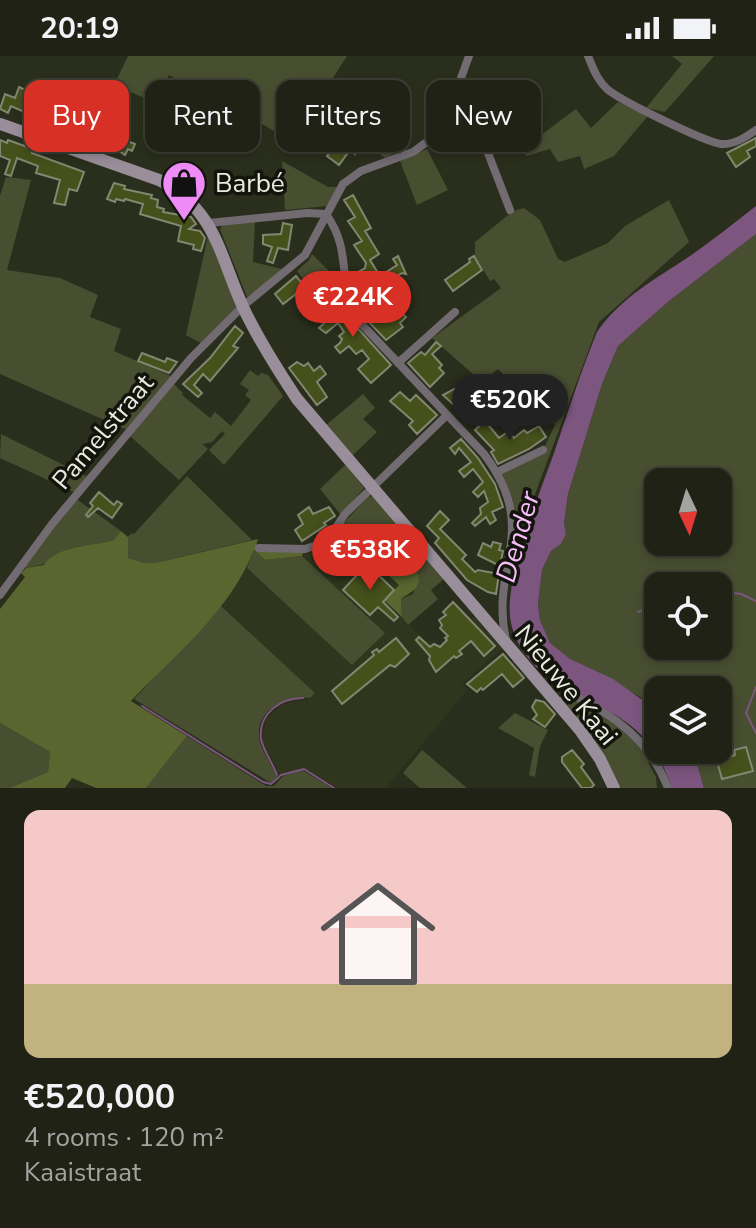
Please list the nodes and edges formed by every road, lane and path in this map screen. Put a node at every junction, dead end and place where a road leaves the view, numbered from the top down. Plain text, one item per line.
1 (469, 56) edge
2 (588, 56) edge
3 (460, 80) edge
4 (0, 124) edge
5 (756, 130) edge
6 (426, 144) edge
7 (488, 152) edge
8 (510, 210) dead end
9 (326, 214) junction
10 (209, 223) junction
11 (245, 305) junction
12 (455, 312) dead end
13 (398, 363) junction
14 (447, 415) junction
15 (543, 450) dead end
16 (497, 472) junction
17 (371, 489) junction
18 (259, 548) dead end
19 (0, 595) edge
20 (500, 624) junction
21 (557, 704) junction
22 (614, 788) edge
23 (668, 788) edge

1 - 3 street, Pamelstraat
2 - 5 street
4 - 10 main road
6 - 9 street, Pamelstraat
7 - 8 street
9 - 10 street
9 - 11 street, Pamelstraat
9 - 13 street
10 - 11 main road, Nieuwe Kaai
11 - 17 main road, Nieuwe Kaai
11 - 19 street, Pamelstraat
12 - 13 street
13 - 14 street
14 - 16 street
14 - 17 street
15 - 16 street
16 - 20 street
17 - 18 street
17 - 20 main road, Nieuwe Kaai
20 - 21 main road, Nieuwe Kaai
21 - 22 main road, Nieuwe Kaai
21 - 23 street

